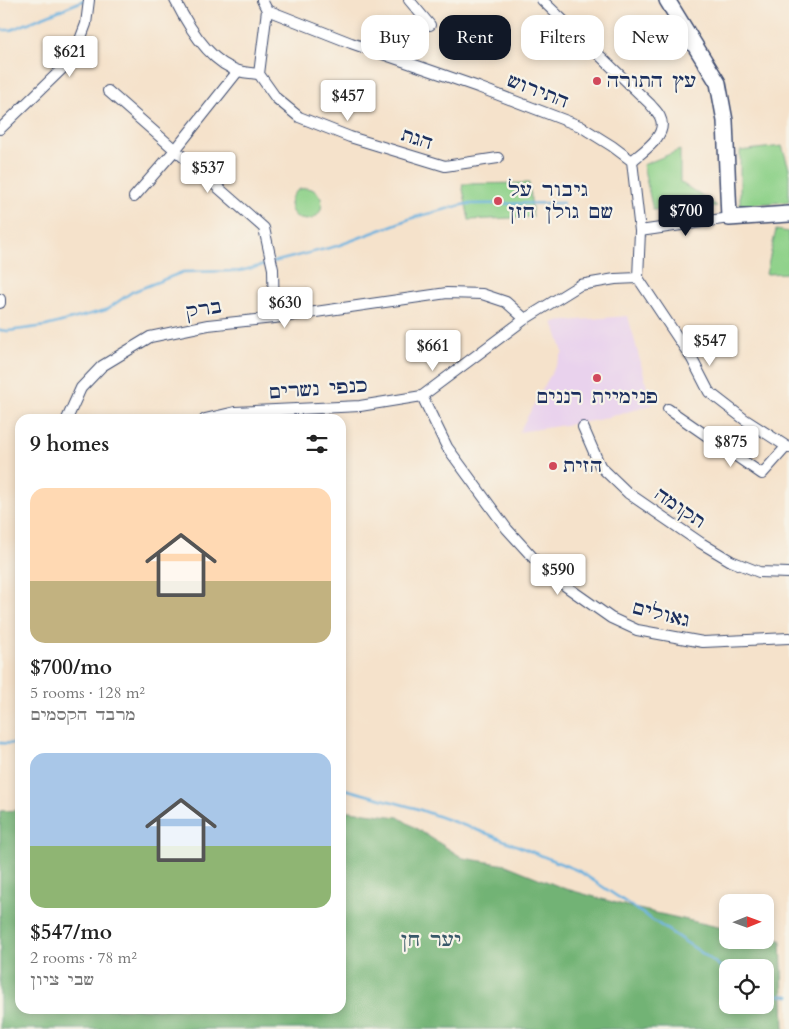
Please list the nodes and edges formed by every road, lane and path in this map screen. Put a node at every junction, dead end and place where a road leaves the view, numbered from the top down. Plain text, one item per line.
1 (89, 0) edge
2 (175, 0) edge
3 (262, 0) edge
4 (409, 0) edge
5 (542, 0) edge
6 (668, 0) edge
7 (267, 10) junction
8 (430, 25) dead end
9 (238, 71) junction
10 (259, 74) junction
11 (108, 91) dead end
12 (0, 128) edge
13 (176, 149) junction
14 (498, 158) dead end
15 (632, 161) junction
16 (134, 197) dead end
17 (789, 214) edge
18 (729, 218) junction
19 (640, 231) junction
20 (638, 278) junction
21 (0, 299) edge
22 (0, 303) edge
23 (274, 318) junction
24 (525, 319) junction
25 (422, 396) junction
26 (668, 409) dead end
27 (69, 414) edge
28 (226, 414) edge
29 (583, 427) dead end
30 (788, 448) edge
31 (789, 573) edge
32 (789, 638) edge

1 - 12 street
2 - 9 street
3 - 7 street
4 - 8 street
5 - 15 street
6 - 18 street
7 - 10 street
7 - 15 street, התירוש
9 - 10 street
9 - 13 street
10 - 14 street, הגת
11 - 13 street
13 - 16 street
13 - 23 street
15 - 19 street
17 - 18 street
18 - 19 street
19 - 20 street
20 - 24 street, כנפי נשרים
20 - 30 street
21 - 22 street
23 - 24 street, ברק
23 - 27 street, ברק
24 - 25 street, כנפי נשרים
25 - 28 street, כנפי נשרים
25 - 32 street, גאולים
26 - 30 street
29 - 31 street, תקומה

